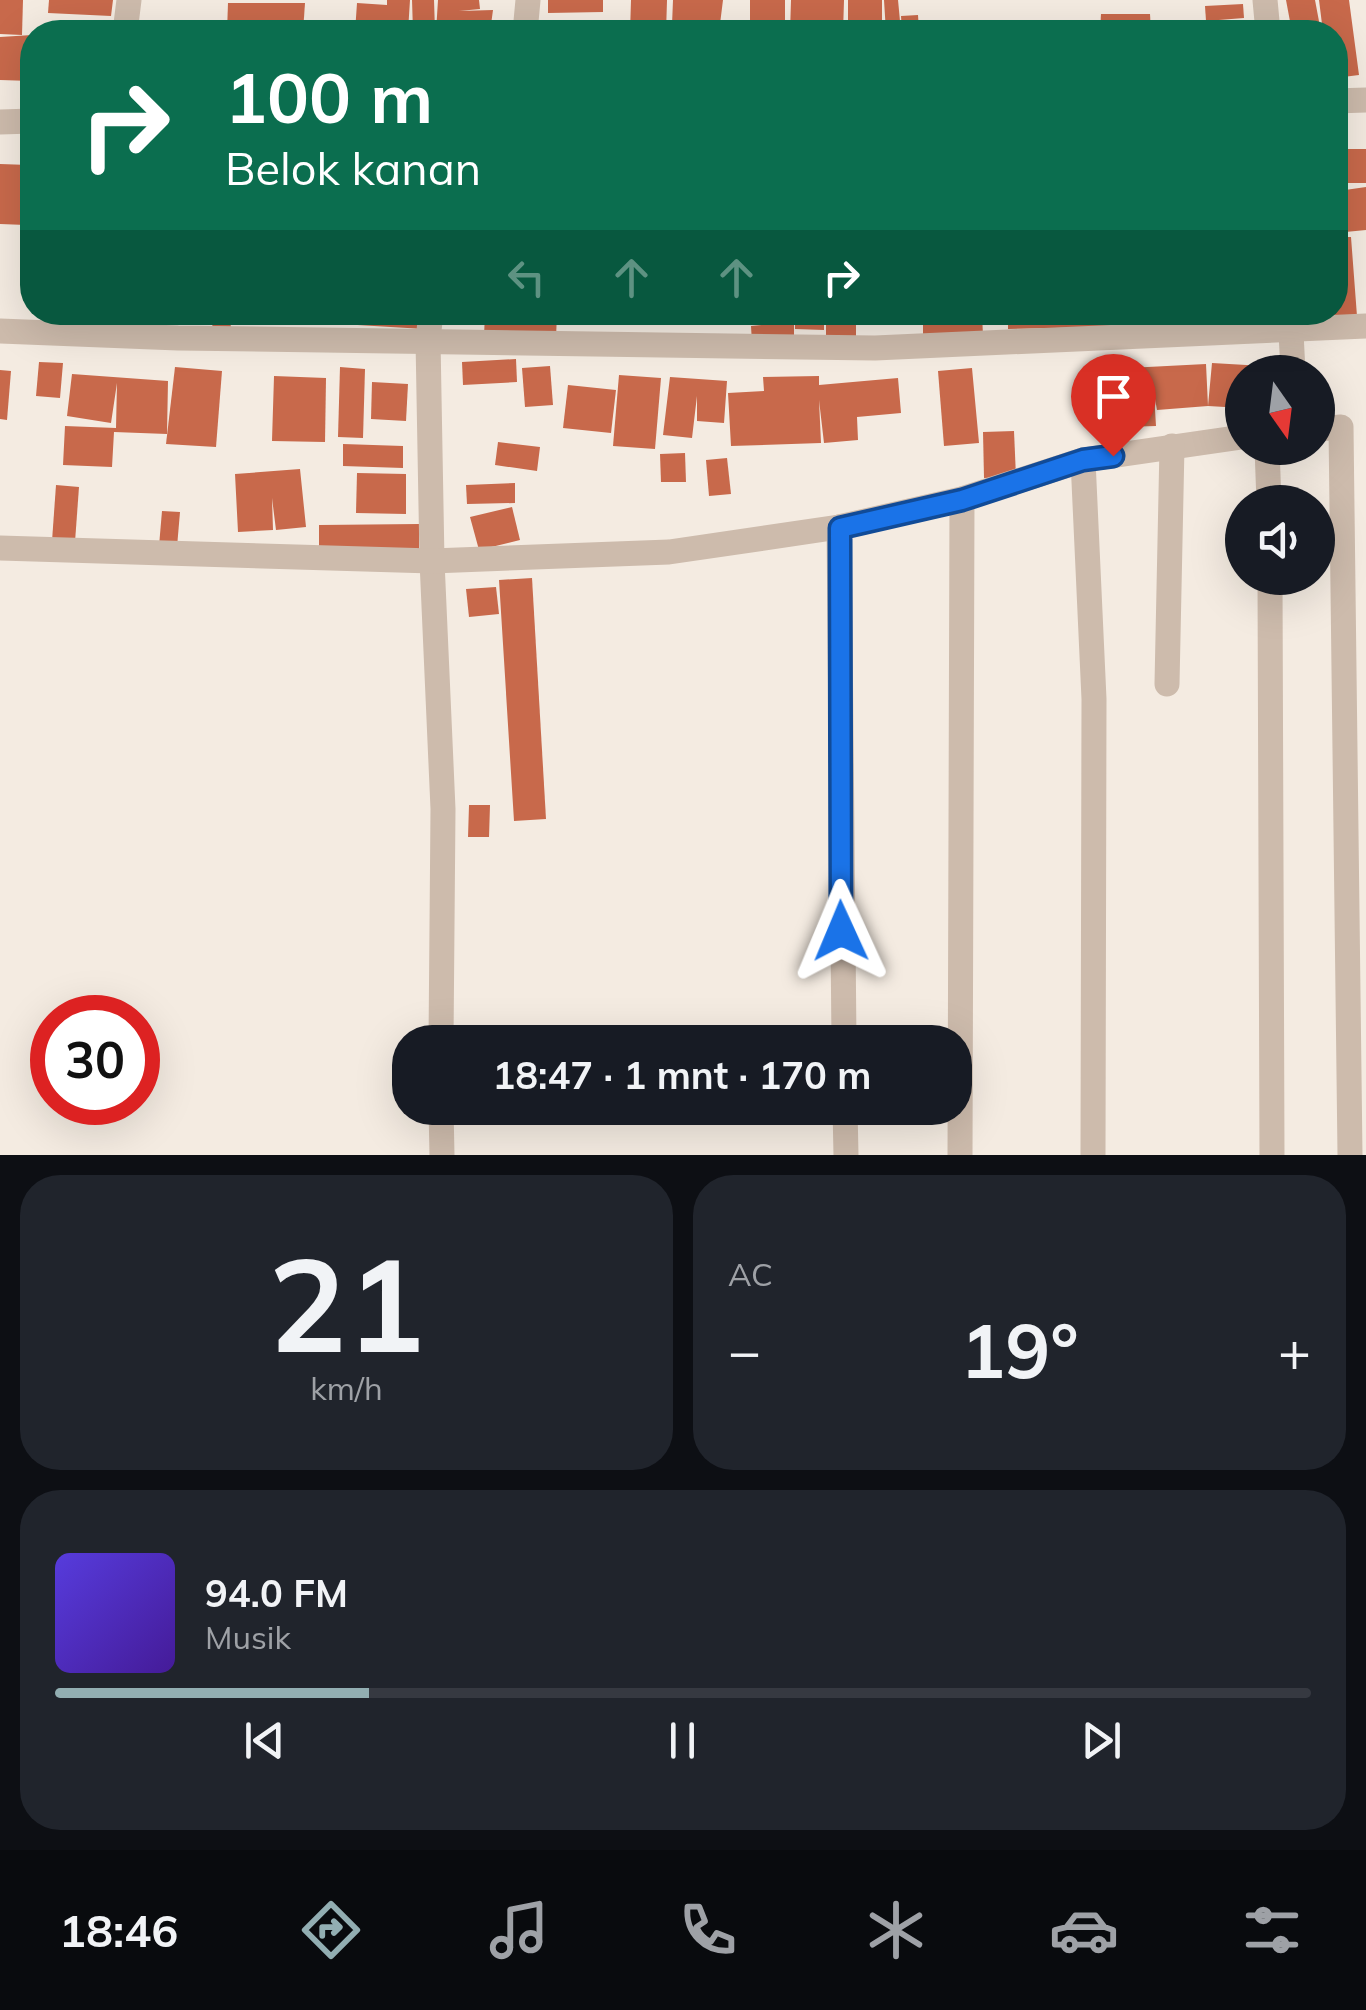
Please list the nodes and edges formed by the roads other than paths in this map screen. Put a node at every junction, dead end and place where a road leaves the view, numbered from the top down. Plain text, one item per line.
1 (430, 325) edge
2 (1229, 325) edge
3 (1290, 325) edge
4 (0, 331) edge
5 (428, 340) junction
6 (1292, 355) edge
7 (1335, 428) edge
8 (1225, 438) edge
9 (1172, 446) junction
10 (1083, 460) junction
11 (962, 500) junction
12 (840, 528) junction
13 (0, 548) edge
14 (432, 561) junction
15 (1270, 595) edge
16 (1167, 684) dead end
17 (442, 1025) edge
18 (844, 1025) edge
19 (441, 1125) edge
20 (845, 1125) edge
21 (442, 1155) edge
22 (846, 1155) edge
23 (960, 1155) edge
24 (1094, 1155) edge
25 (1272, 1155) edge
26 (1350, 1155) edge

1 - 5 street
2 - 5 street
3 - 6 street
4 - 5 street
5 - 14 street
7 - 26 street
8 - 9 street
9 - 10 street
9 - 16 street
10 - 11 street
10 - 24 street
11 - 12 street
11 - 23 street
12 - 14 street
12 - 18 street
13 - 14 street
14 - 17 street
15 - 25 street
19 - 21 street
20 - 22 street

